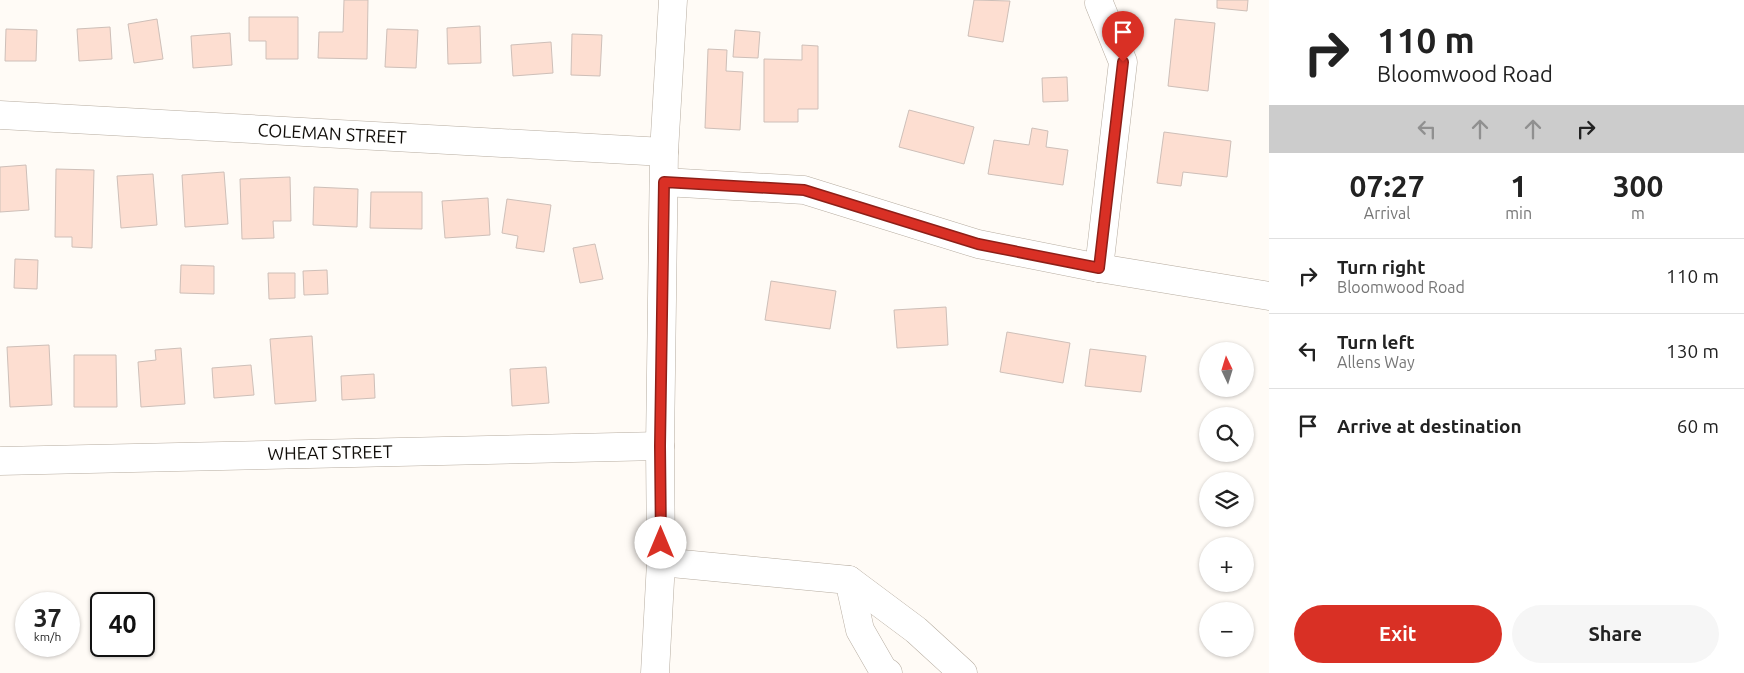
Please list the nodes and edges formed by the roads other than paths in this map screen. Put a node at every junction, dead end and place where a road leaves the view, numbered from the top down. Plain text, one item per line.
1 (674, 0) edge
2 (1099, 3) dead end
3 (0, 115) edge
4 (664, 152) junction
5 (664, 182) junction
6 (1099, 268) junction
7 (1269, 296) edge
8 (660, 446) junction
9 (0, 461) edge
10 (661, 562) junction
11 (849, 580) junction
12 (655, 673) edge
13 (888, 673) edge
14 (964, 673) edge

1 - 4 street
2 - 6 street
3 - 4 street, COLEMAN STREET
4 - 5 street
5 - 6 street
5 - 8 street
6 - 7 street
8 - 9 street, WHEAT STREET
8 - 10 street
10 - 11 street
10 - 12 street
11 - 13 street
11 - 14 street

